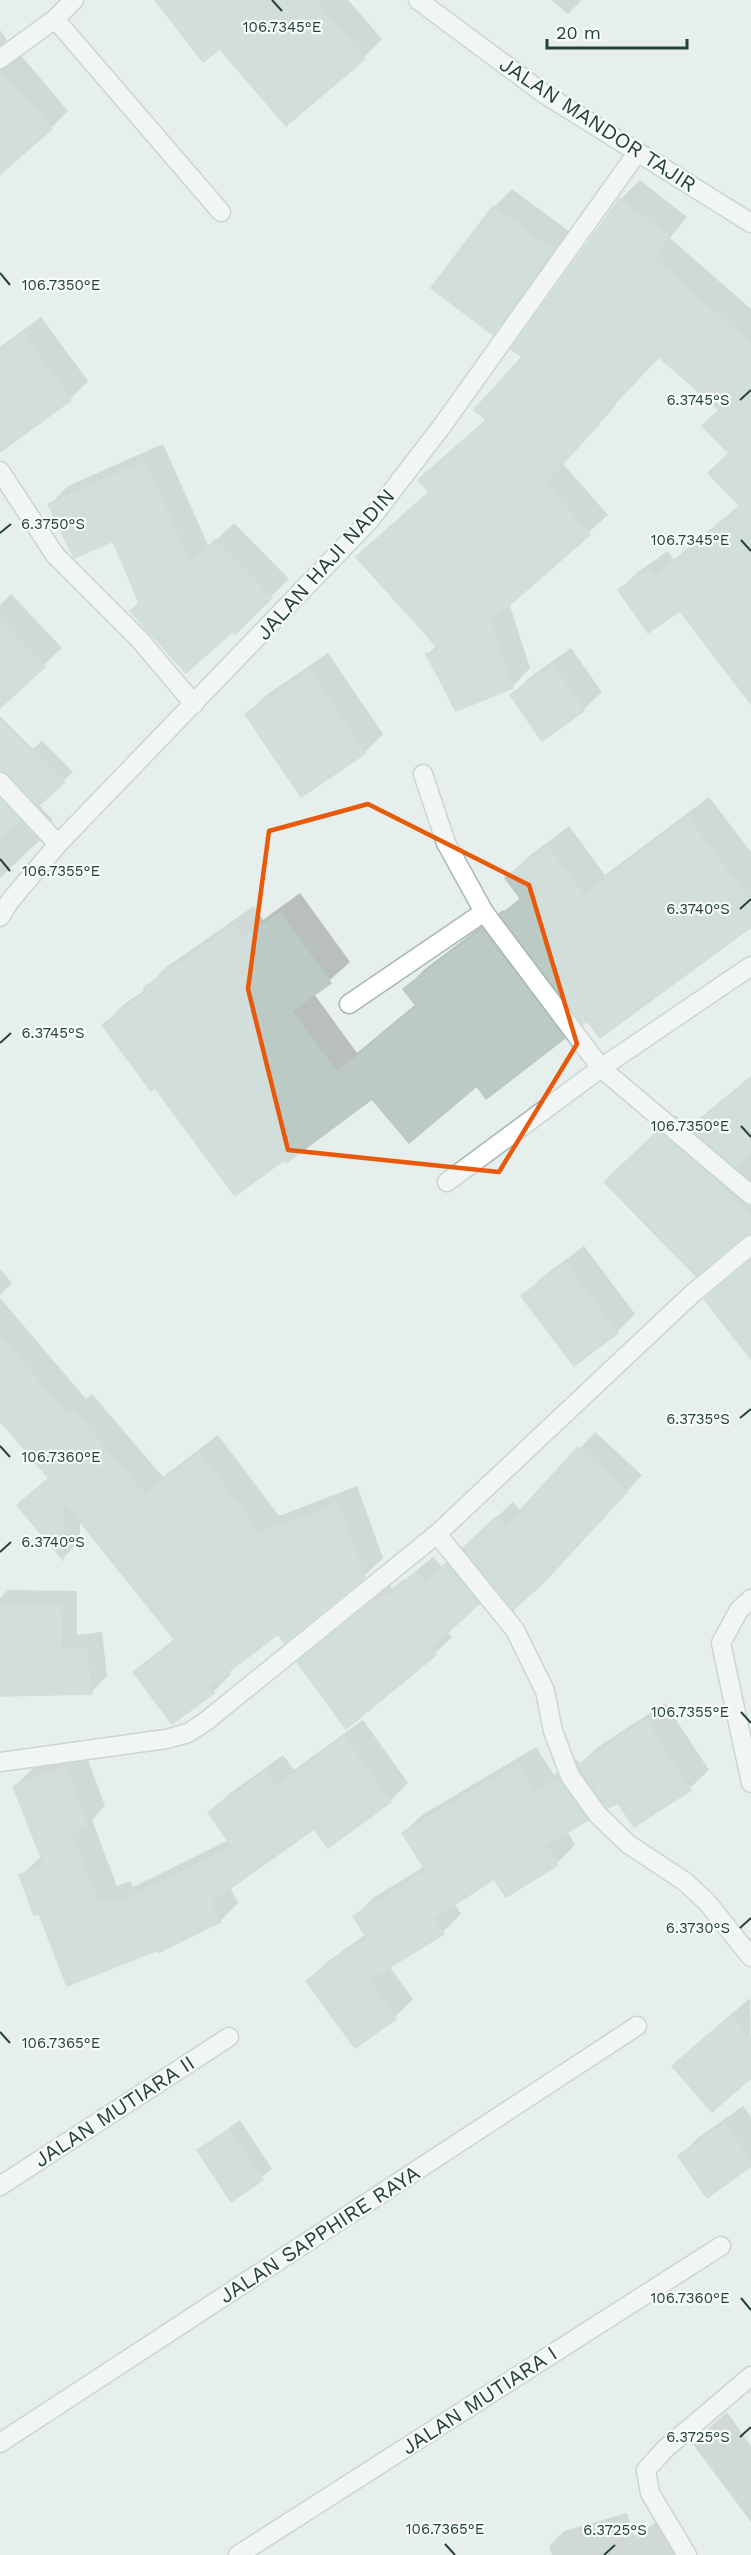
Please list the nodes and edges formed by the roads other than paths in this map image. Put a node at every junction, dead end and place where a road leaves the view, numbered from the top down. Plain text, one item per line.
1 (74, 0) edge
2 (418, 0) edge
3 (55, 19) junction
4 (0, 59) edge
5 (637, 153) junction
6 (221, 212) dead end
7 (751, 223) edge
8 (0, 471) edge
9 (194, 704) junction
10 (423, 774) dead end
11 (0, 782) edge
12 (58, 844) junction
13 (484, 912) junction
14 (0, 916) edge
15 (751, 966) edge
16 (348, 1004) dead end
17 (601, 1068) junction
18 (447, 1182) dead end
19 (751, 1195) edge
20 (751, 1245) edge
21 (437, 1534) junction
22 (751, 1599) edge
23 (0, 1762) edge
24 (751, 1783) edge
25 (751, 1957) edge
26 (637, 2026) dead end
27 (229, 2037) dead end
28 (0, 2186) edge
29 (721, 2246) dead end
30 (751, 2376) edge
31 (0, 2443) edge
32 (238, 2555) edge
33 (687, 2555) edge

1 - 3 street
2 - 5 street, JALAN MANDOR TAJIR
3 - 4 street
3 - 6 street
5 - 7 street, JALAN MANDOR TAJIR
5 - 9 street, JALAN HAJI NADIN
8 - 9 street
9 - 12 street, JALAN HAJI NADIN
10 - 13 street
11 - 12 street
12 - 14 street, JALAN HAJI NADIN
13 - 16 street
13 - 17 street
15 - 17 street
17 - 18 street
17 - 19 street
20 - 21 street
21 - 23 street
21 - 25 street
22 - 24 street
26 - 31 street, JALAN SAPPHIRE RAYA
27 - 28 street, JALAN MUTIARA II
29 - 32 street, JALAN MUTIARA I
30 - 33 street

